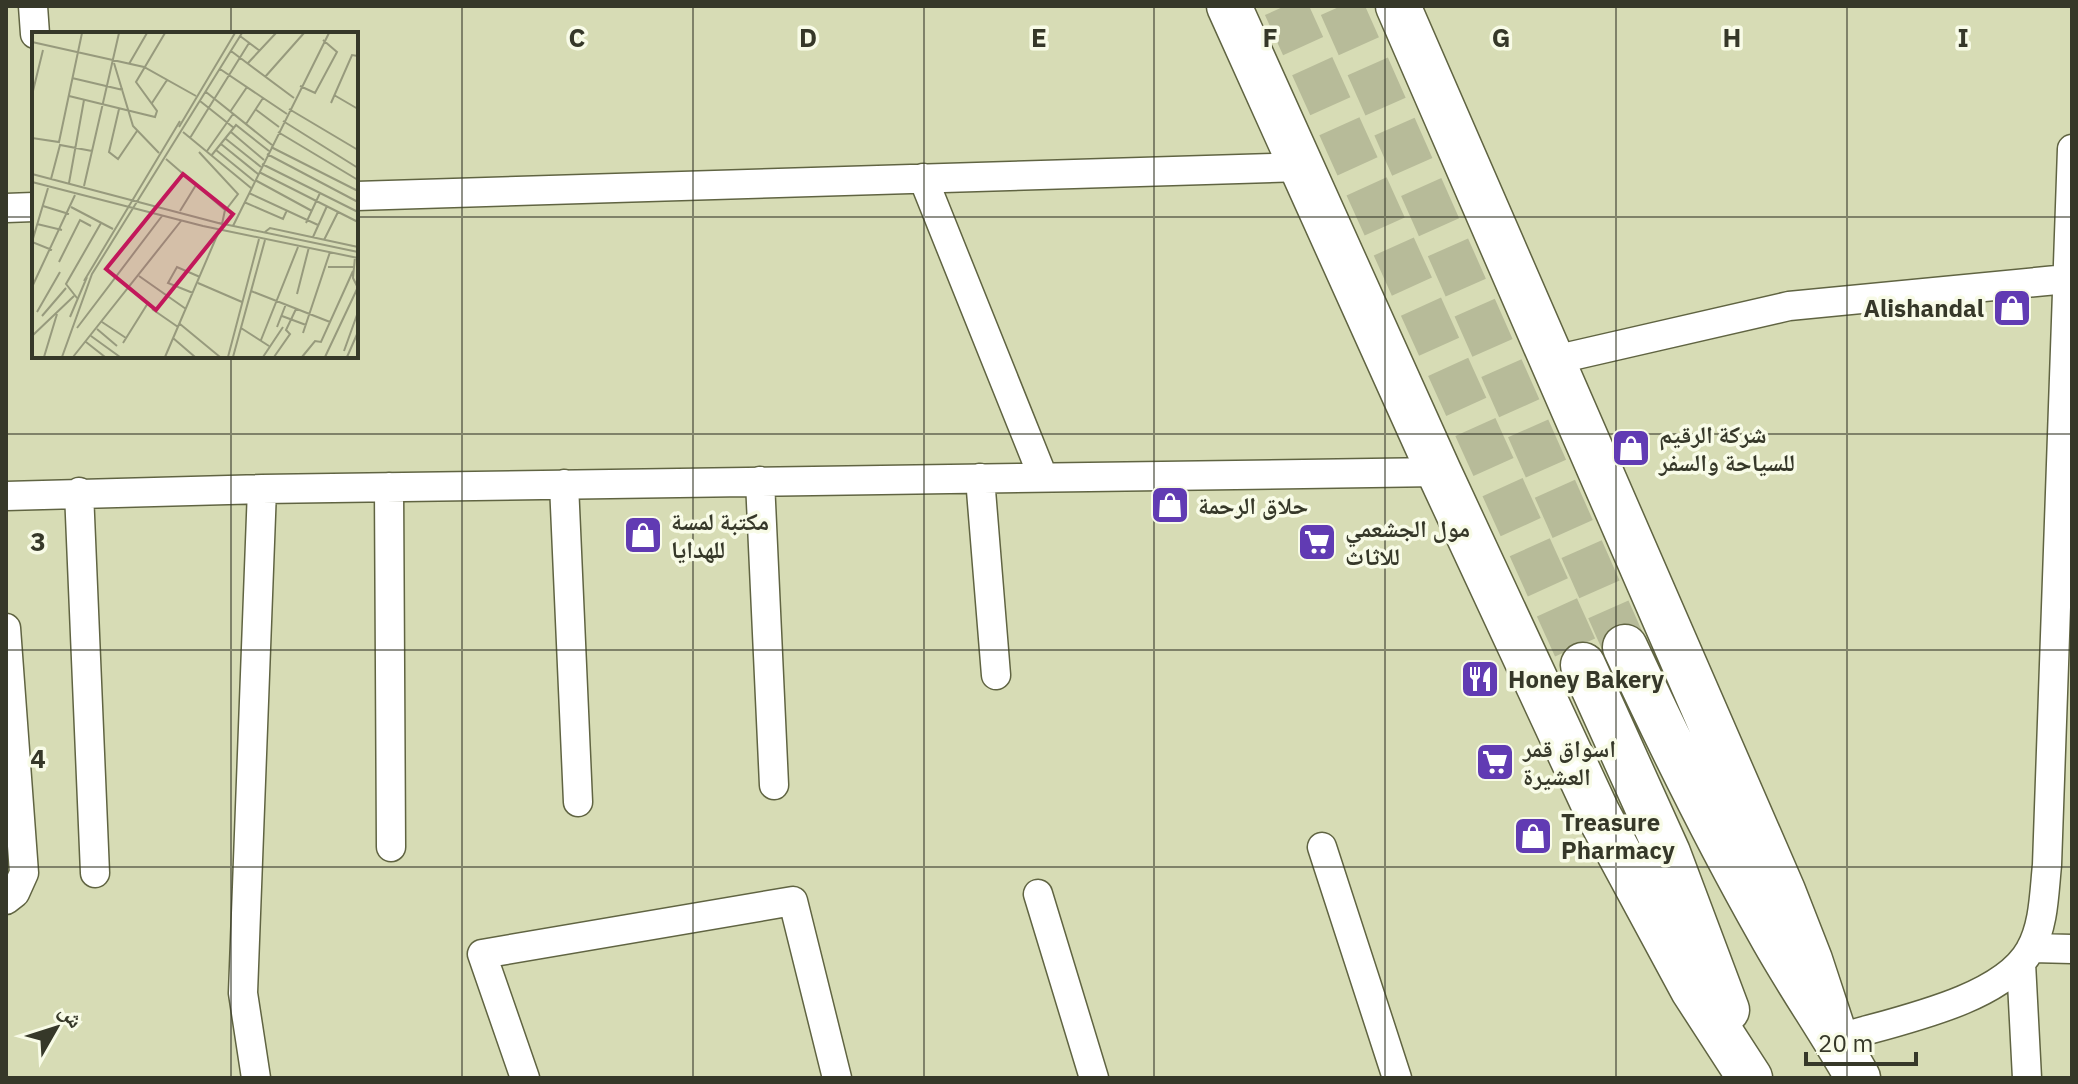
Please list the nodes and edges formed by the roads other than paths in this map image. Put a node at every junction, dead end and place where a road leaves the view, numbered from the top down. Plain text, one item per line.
1 (33, 6) edge
2 (1229, 6) edge
3 (1398, 6) edge
4 (35, 32) edge
5 (2072, 149) edge
6 (1301, 167) junction
7 (923, 178) junction
8 (358, 196) edge
9 (32, 207) edge
10 (6, 208) edge
11 (2067, 279) junction
12 (1554, 360) junction
13 (1439, 472) junction
14 (1043, 477) junction
15 (980, 478) junction
16 (760, 481) junction
17 (564, 484) junction
18 (389, 487) junction
19 (262, 489) junction
20 (79, 492) junction
21 (6, 496) edge
22 (6, 628) edge
23 (1625, 647) tunnel mouth
24 (1583, 665) tunnel mouth
25 (996, 675) dead end
26 (774, 785) dead end
27 (578, 802) dead end
28 (391, 847) dead end
29 (1322, 847) dead end
30 (95, 873) dead end
31 (1038, 894) dead end
32 (6, 900) edge
33 (2072, 949) edge
34 (2026, 956) junction
35 (1836, 1039) junction
36 (1742, 1076) edge
37 (256, 1078) edge
38 (525, 1078) edge
39 (837, 1078) edge
40 (1094, 1078) edge
41 (1397, 1078) edge
42 (1858, 1078) edge
43 (2027, 1078) edge

1 - 4 street
2 - 6 highway
3 - 12 highway
5 - 11 street
6 - 7 street
6 - 13 highway
7 - 8 street
7 - 14 street
9 - 10 street
11 - 12 street
11 - 34 street
12 - 35 highway
13 - 14 street
13 - 36 highway
14 - 15 street
15 - 16 street
15 - 25 street
16 - 17 street
16 - 26 street
17 - 18 street
17 - 27 street
18 - 19 street
18 - 28 street
19 - 20 street
19 - 37 street
20 - 21 street
20 - 30 street
22 - 32 street
23 - 35 highway
24 - 36 highway
29 - 41 street
31 - 40 street
33 - 34 street
34 - 35 street
34 - 43 street
35 - 42 highway
38 - 39 street

